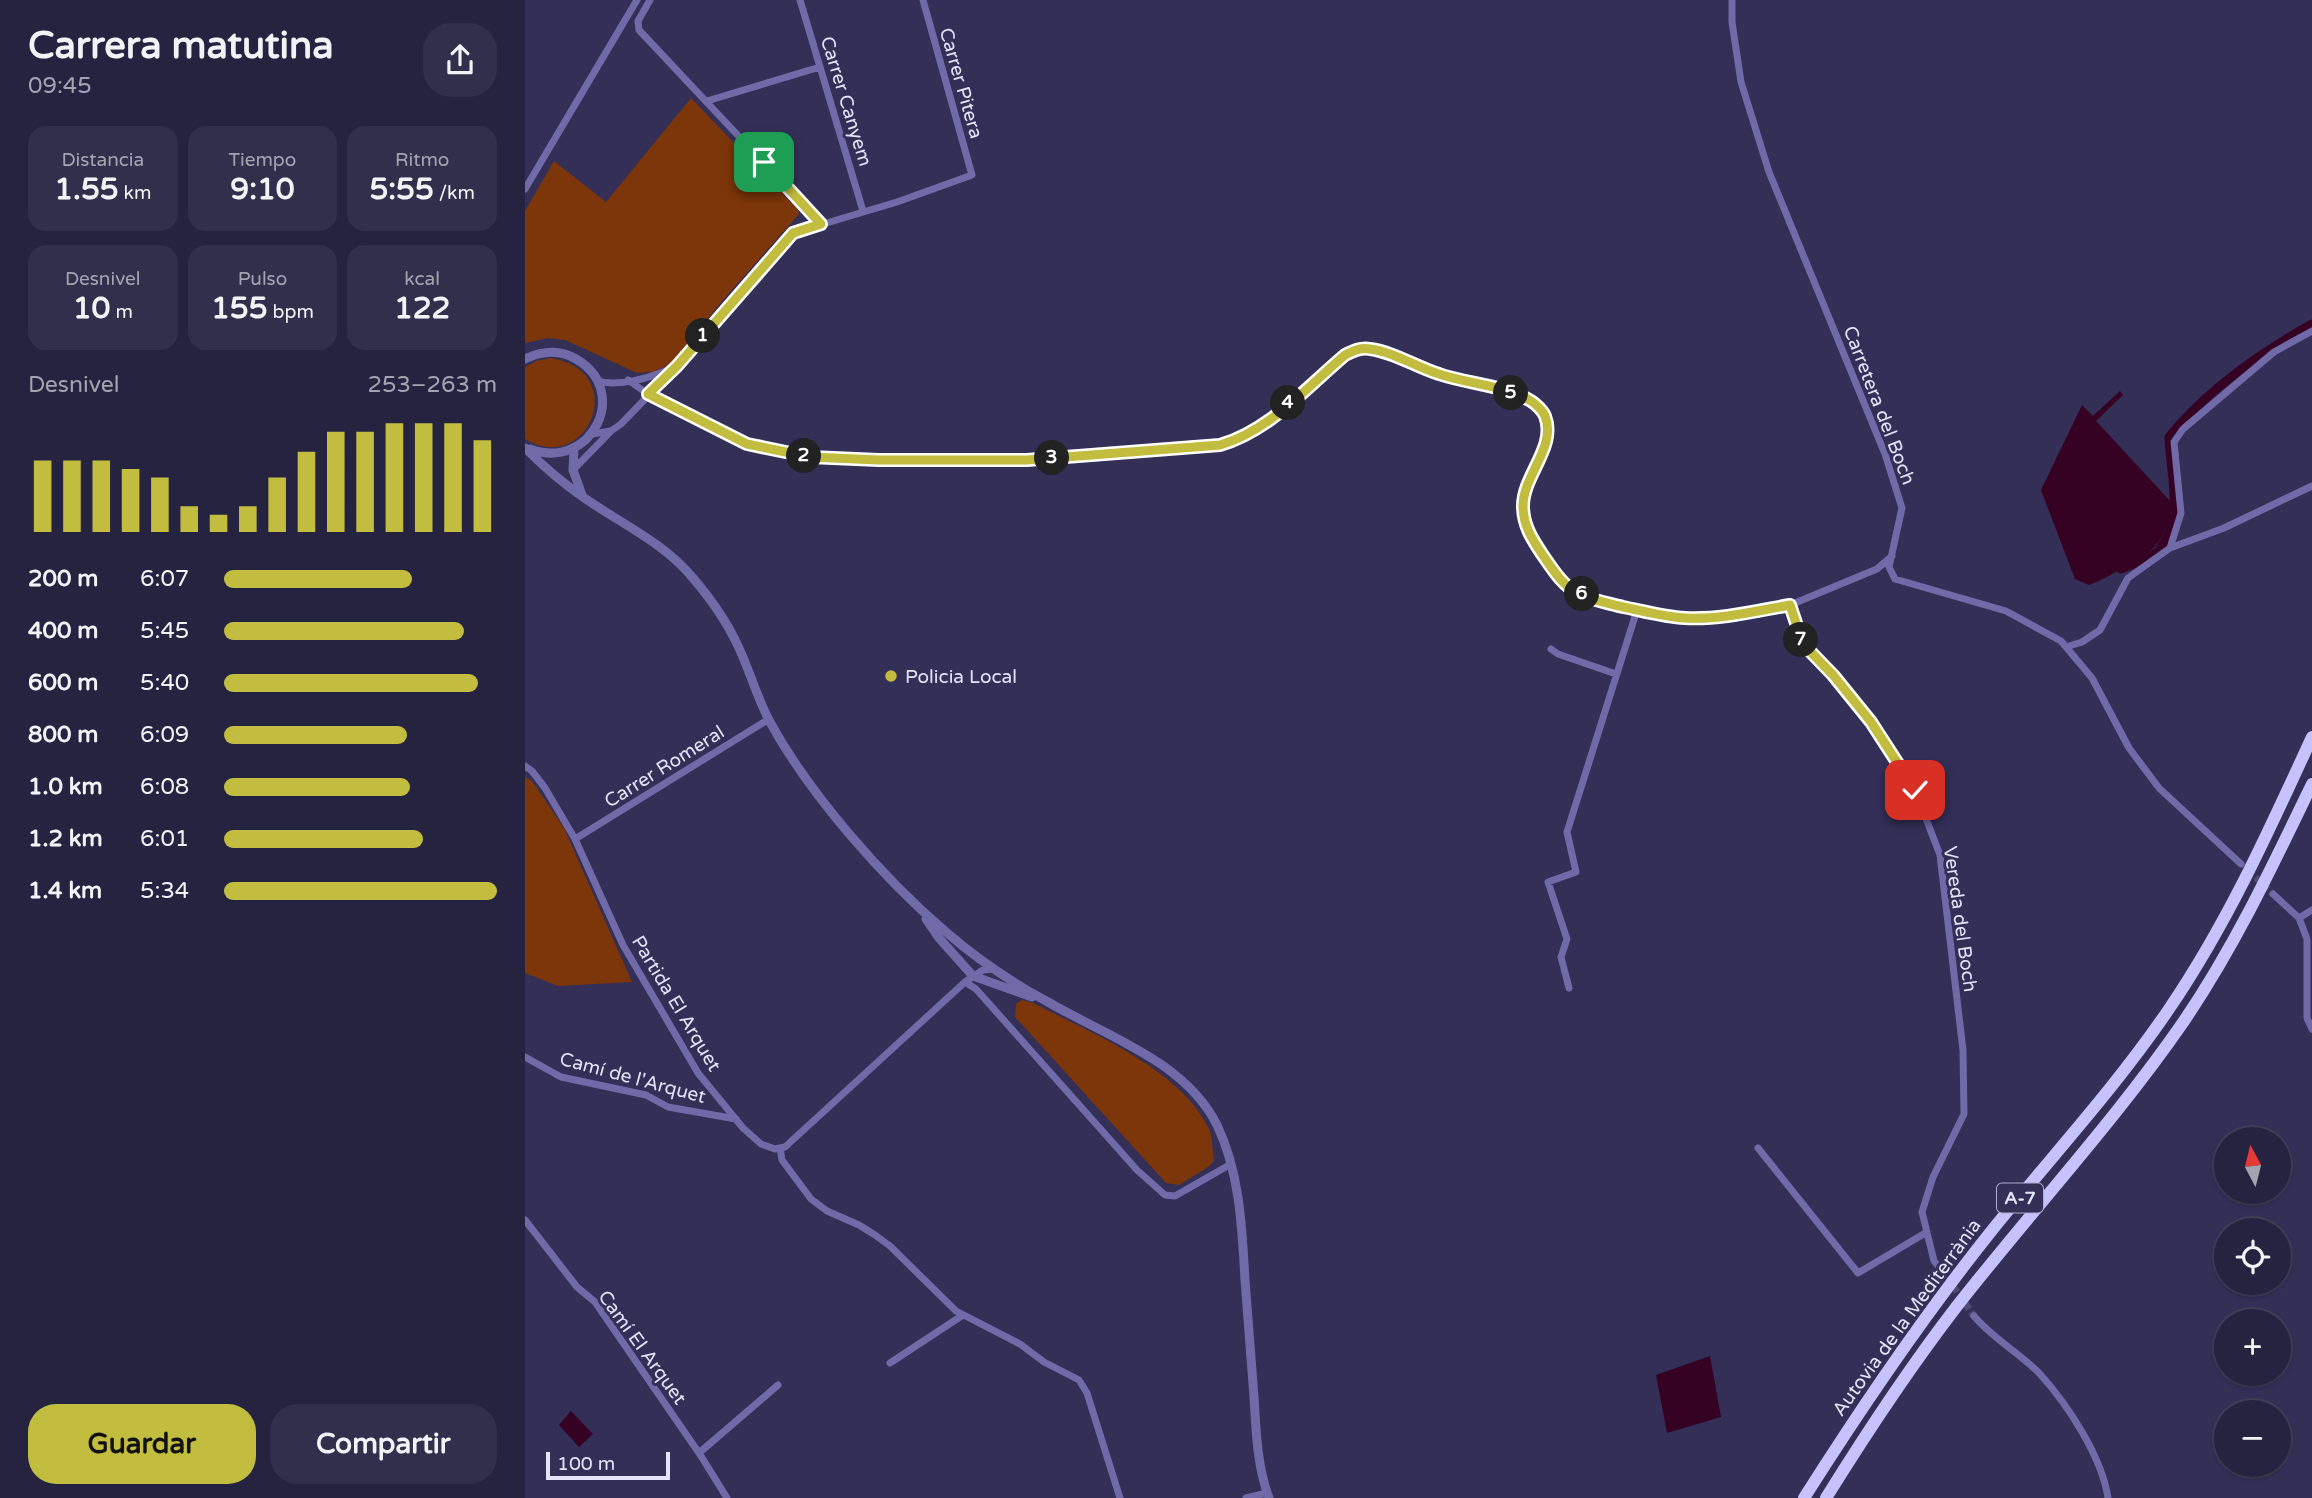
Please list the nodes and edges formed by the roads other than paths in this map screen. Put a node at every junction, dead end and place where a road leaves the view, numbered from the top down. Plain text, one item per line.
1 (642, 0) edge
2 (650, 0) edge
3 (800, 0) edge
4 (922, 0) edge
5 (1732, 0) edge
6 (635, 3) edge
7 (820, 67) junction
8 (707, 101) junction
9 (525, 189) edge
10 (863, 211) junction
11 (821, 224) junction
12 (2312, 331) edge
13 (528, 356) edge
14 (677, 366) junction
15 (628, 380) junction
16 (597, 381) junction
17 (648, 394) junction
18 (611, 431) junction
19 (592, 434) junction
20 (525, 448) edge
21 (575, 449) junction
22 (573, 470) junction
23 (2312, 486) edge
24 (583, 497) junction
25 (2170, 548) junction
26 (1892, 556) junction
27 (1790, 605) junction
28 (1637, 610) junction
29 (2066, 647) junction
30 (1551, 649) dead end
31 (1616, 674) junction
32 (769, 719) junction
33 (2312, 737) edge
34 (525, 766) edge
35 (2312, 784) edge
36 (575, 839) junction
37 (2241, 864) tunnel mouth
38 (2273, 894) tunnel mouth
39 (919, 909) junction
40 (2312, 910) edge
41 (2299, 918) junction
42 (993, 969) junction
43 (969, 979) junction
44 (1569, 988) dead end
45 (1047, 1002) junction
46 (2312, 1029) edge
47 (525, 1057) edge
48 (736, 1119) junction
49 (779, 1148) junction
50 (1758, 1148) dead end
51 (1231, 1164) junction
52 (525, 1220) edge
53 (1927, 1232) junction
54 (1941, 1269) tunnel mouth
55 (963, 1315) junction
56 (1974, 1316) tunnel mouth
57 (890, 1363) dead end
58 (778, 1385) dead end
59 (699, 1453) junction
60 (1268, 1496) edge
61 (727, 1498) edge
62 (1120, 1498) edge
63 (1246, 1498) edge
64 (1804, 1498) edge
65 (1826, 1498) edge
66 (2108, 1498) edge

1 - 6 street
2 - 8 street
3 - 7 street, Carrer Canyem
4 - 10 street, Carrer Pitera
5 - 26 street, Carretera del Boch
6 - 9 street
7 - 8 street
7 - 10 street, Carrer Canyem
8 - 11 street
10 - 11 street
11 - 14 street
12 - 25 street
13 - 16 street
14 - 15 street
14 - 17 street
15 - 16 street
15 - 17 street
16 - 19 street
17 - 18 street
17 - 28 street
18 - 19 street
18 - 22 street
19 - 21 street
20 - 21 street
20 - 24 street
21 - 22 street
22 - 24 street
23 - 25 street
24 - 32 street
25 - 29 street
26 - 27 street
26 - 29 street
27 - 28 street
27 - 53 street, Vereda del Boch
28 - 31 street
29 - 37 street
30 - 31 street
31 - 44 street
32 - 36 street, Carrer Romeral
32 - 39 street
33 - 64 highway, Autovia de la Mediterrània / A-7
34 - 36 street, Partida El Arquet
35 - 65 highway, Autovia de la Mediterrània / A-7
36 - 48 street, Partida El Arquet
38 - 41 street
39 - 42 street
39 - 43 street
40 - 41 street
41 - 46 street
42 - 43 street
42 - 45 street
43 - 45 street
43 - 49 street
43 - 51 street
45 - 51 street
47 - 48 street, Camí de l'Arquet
48 - 49 street, Partida El Arquet
49 - 55 street
50 - 53 street
51 - 60 street
52 - 59 street, Camí El Arquet
53 - 54 street, Vereda del Boch
55 - 57 street
55 - 62 street
56 - 66 street
58 - 59 street
59 - 61 street, Camí El Arquet
60 - 63 street

